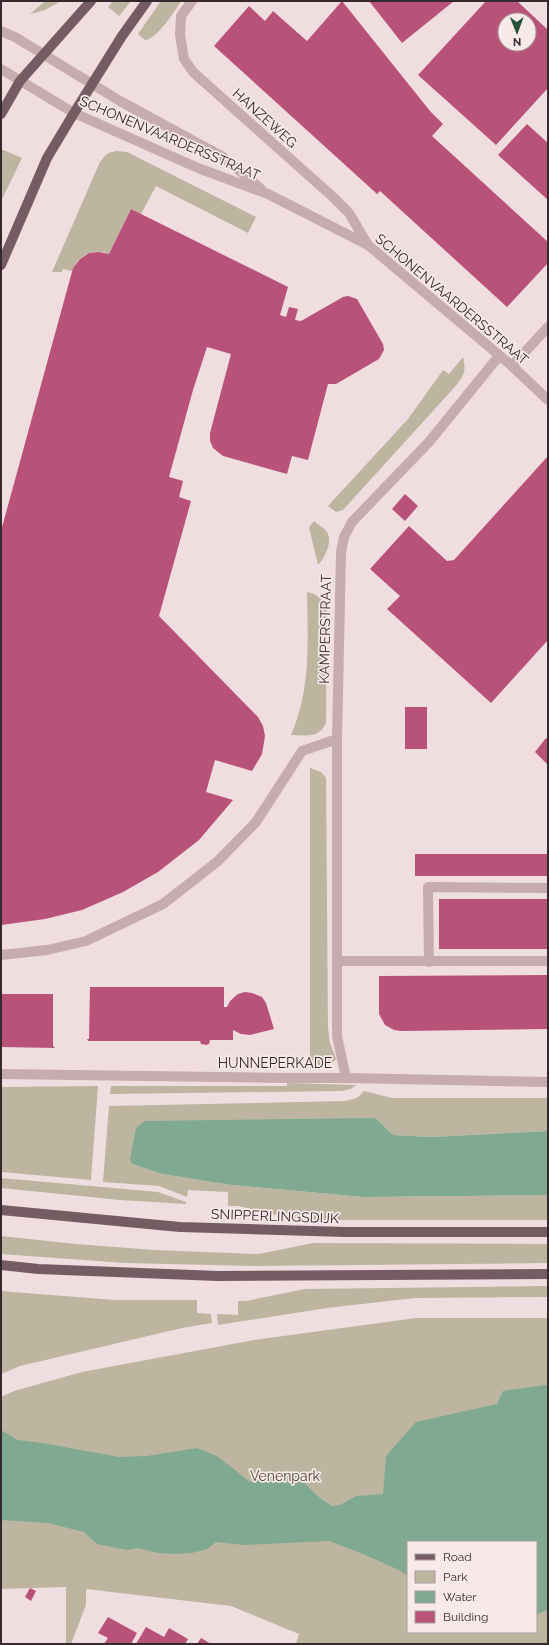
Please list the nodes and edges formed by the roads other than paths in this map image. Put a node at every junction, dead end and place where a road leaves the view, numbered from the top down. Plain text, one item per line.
1 (91, 1) edge
2 (147, 1) edge
3 (192, 1) edge
4 (1, 30) edge
5 (43, 55) junction
6 (1, 69) edge
7 (20, 82) junction
8 (92, 85) junction
9 (74, 113) junction
10 (1, 114) edge
11 (268, 194) junction
12 (368, 244) junction
13 (1, 265) edge
14 (548, 327) edge
15 (499, 356) junction
16 (512, 366) junction
17 (548, 400) edge
18 (336, 739) junction
19 (548, 888) edge
20 (1, 955) edge
21 (337, 961) junction
22 (548, 961) edge
23 (429, 962) junction
24 (1, 1074) edge
25 (346, 1078) junction
26 (548, 1082) edge
27 (1, 1210) edge
28 (548, 1232) edge
29 (1, 1265) edge
30 (548, 1274) edge

1 - 5 main road
2 - 8 main road
3 - 12 street, HANZEWEG
4 - 5 street, SCHONENVAARDERSSTRAAT
5 - 7 main road
5 - 8 street, SCHONENVAARDERSSTRAAT
6 - 7 street, SCHONENVAARDERSSTRAAT
7 - 9 street, SCHONENVAARDERSSTRAAT
7 - 10 main road
8 - 9 main road
8 - 11 street, SCHONENVAARDERSSTRAAT
9 - 11 street, SCHONENVAARDERSSTRAAT
9 - 13 main road
11 - 12 street, SCHONENVAARDERSSTRAAT
12 - 15 street, SCHONENVAARDERSSTRAAT
14 - 16 street
15 - 16 street, SCHONENVAARDERSSTRAAT
15 - 18 street, KAMPERSTRAAT
16 - 17 street, SCHONENVAARDERSSTRAAT
18 - 20 street
18 - 21 street, KAMPERSTRAAT
19 - 23 street
21 - 23 street
21 - 25 street, KAMPERSTRAAT
22 - 23 street
24 - 25 street, HUNNEPERKADE
25 - 26 street, HUNNEPERKADE
27 - 28 main road, SNIPPERLINGSDIJK
29 - 30 main road

